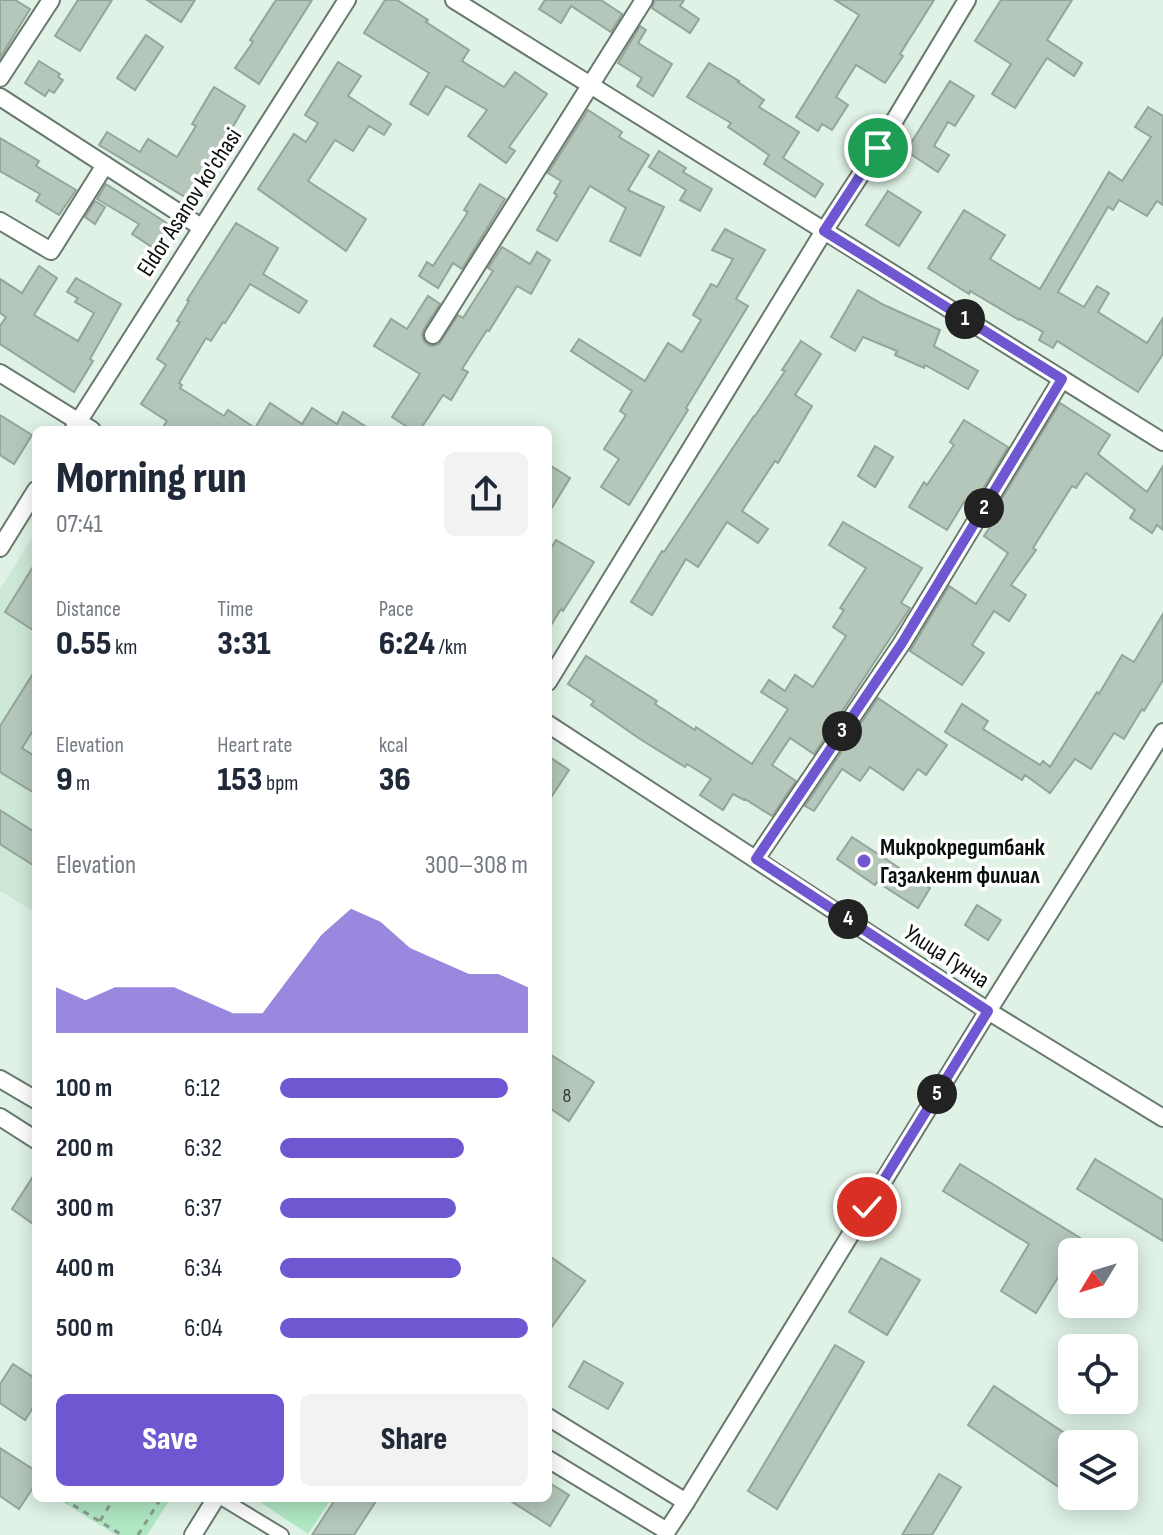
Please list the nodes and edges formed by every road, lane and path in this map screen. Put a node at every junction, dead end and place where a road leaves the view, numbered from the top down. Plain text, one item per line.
1 (51, 0) edge
2 (347, 0) edge
3 (454, 0) edge
4 (644, 0) edge
5 (967, 0) edge
6 (0, 78) edge
7 (590, 84) junction
8 (0, 97) edge
9 (105, 165) junction
10 (0, 221) edge
11 (201, 227) junction
12 (824, 231) junction
13 (433, 335) dead end
14 (0, 373) edge
15 (1062, 379) junction
16 (80, 426) edge
17 (82, 426) edge
18 (1163, 442) edge
19 (32, 496) edge
20 (0, 548) edge
21 (552, 675) edge
22 (552, 727) edge
23 (1163, 732) edge
24 (756, 859) junction
25 (988, 1011) junction
26 (0, 1079) edge
27 (32, 1098) edge
28 (0, 1117) edge
29 (1163, 1118) edge
30 (32, 1137) edge
31 (552, 1419) edge
32 (552, 1461) edge
33 (68, 1502) edge
34 (112, 1502) edge
35 (159, 1502) edge
36 (216, 1502) edge
37 (226, 1502) edge
38 (686, 1502) junction
39 (100, 1521) junction
40 (122, 1535) edge
41 (138, 1535) edge
42 (193, 1535) edge
43 (282, 1535) edge

1 - 6 street
2 - 11 street, Eldor Asanov ko'chasi
3 - 7 street
4 - 7 street
5 - 12 street
7 - 12 street
7 - 13 street
8 - 9 street
9 - 10 street
9 - 11 street
11 - 17 street, Eldor Asanov ko'chasi
12 - 15 street
12 - 21 street
14 - 16 street
15 - 18 street
15 - 24 street
19 - 20 street
22 - 24 street, Улица Гунча
23 - 25 street
24 - 25 street, Улица Гунча
25 - 29 street, Улица Гунча
25 - 38 street
26 - 27 street
28 - 30 street
31 - 38 street
32 - 38 street
33 - 39 path
34 - 39 path
35 - 41 path
36 - 42 street
37 - 43 street
39 - 40 path

